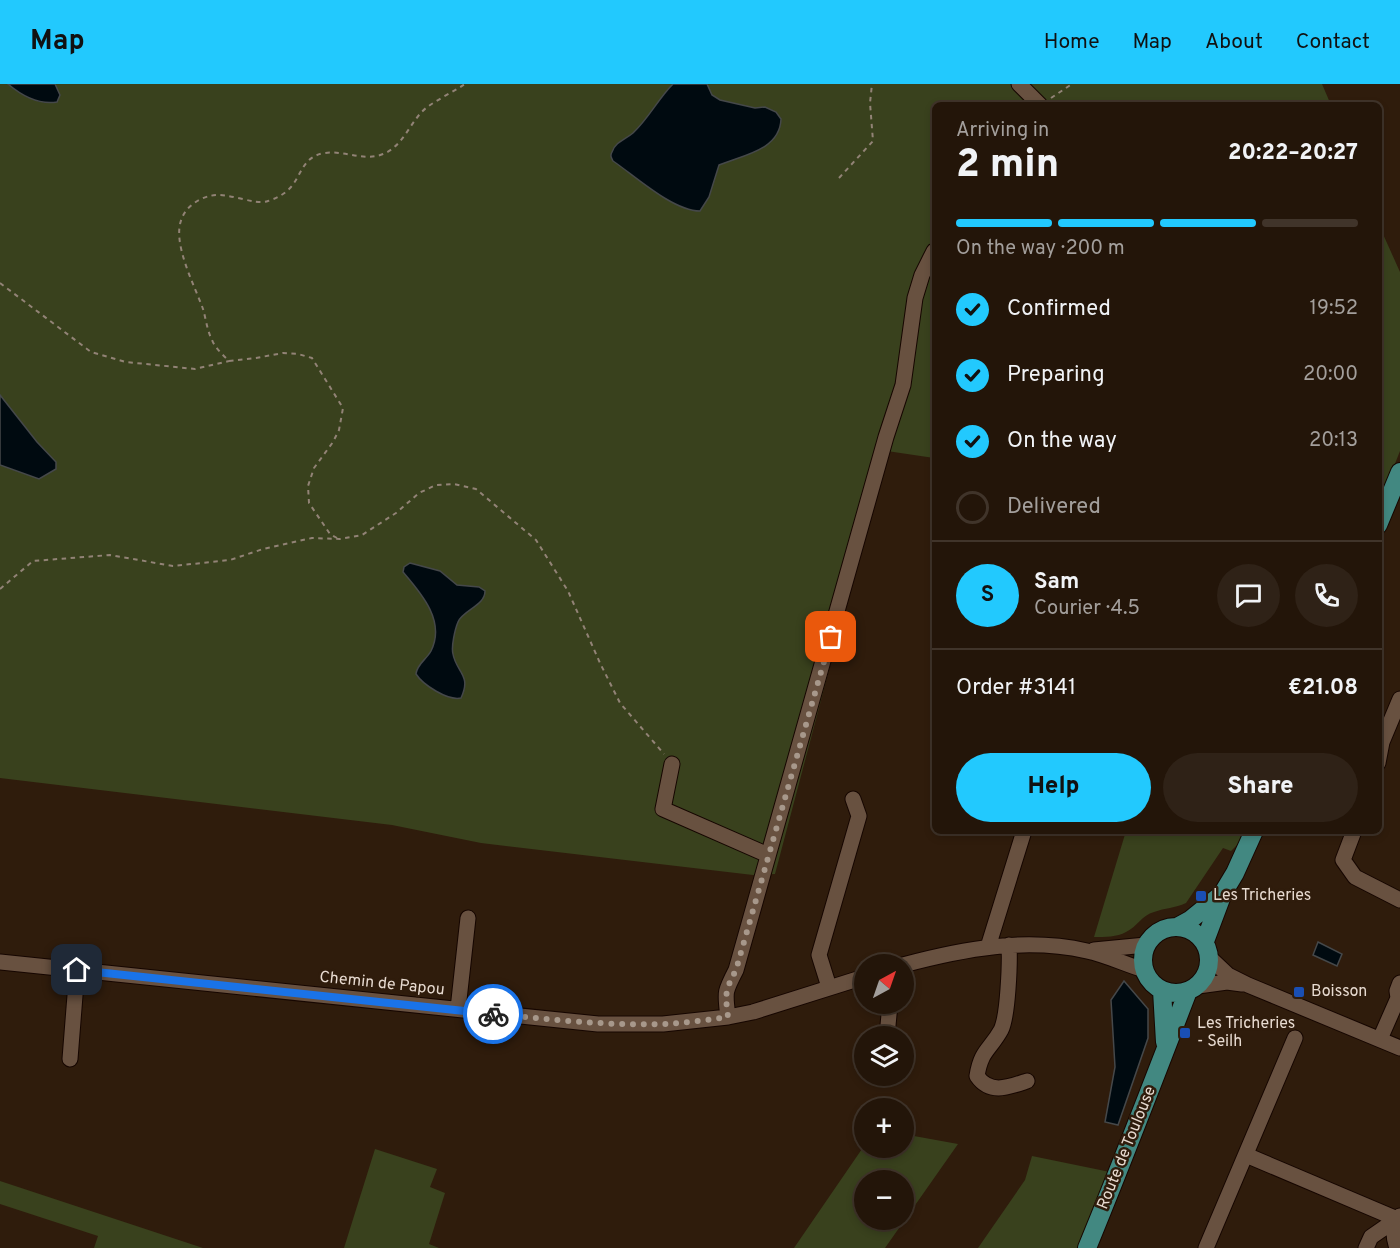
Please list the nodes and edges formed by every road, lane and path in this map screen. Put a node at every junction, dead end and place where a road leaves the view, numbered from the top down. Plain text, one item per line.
1 (465, 84) edge
2 (872, 84) edge
3 (1019, 84) edge
4 (1072, 84) edge
5 (1037, 102) edge
6 (1045, 102) edge
7 (839, 178) dead end
8 (932, 255) edge
9 (0, 283) edge
10 (229, 361) junction
11 (1400, 472) edge
12 (1382, 515) edge
13 (340, 539) junction
14 (0, 589) edge
15 (1400, 699) edge
16 (1382, 742) edge
17 (672, 764) joint
18 (853, 799) dead end
19 (1023, 834) edge
20 (1253, 834) edge
21 (1353, 834) edge
22 (768, 855) junction
23 (1223, 893) junction
24 (1400, 900) edge
25 (468, 918) dead end
26 (1179, 926) junction
27 (1009, 945) junction
28 (1146, 945) junction
29 (988, 947) junction
30 (1208, 950) junction
31 (1088, 951) junction
32 (0, 962) edge
33 (914, 962) edge
34 (77, 970) junction
35 (1144, 970) junction
36 (854, 980) edge
37 (1400, 983) edge
38 (1248, 985) junction
39 (829, 987) junction
40 (1193, 988) junction
41 (1162, 990) junction
42 (458, 1009) junction
43 (728, 1017) junction
44 (1295, 1038) dead end
45 (1380, 1039) junction
46 (1165, 1047) junction
47 (1400, 1048) edge
48 (70, 1059) dead end
49 (1026, 1081) dead end
50 (1246, 1155) junction
51 (1399, 1217) edge
52 (1088, 1248) edge
53 (1206, 1248) edge
54 (1366, 1248) edge
55 (1397, 1248) edge

1 - 10 path
2 - 7 path
3 - 5 street
4 - 6 path
8 - 22 street
9 - 10 path
10 - 13 path
11 - 12 main road
13 - 14 path
13 - 17 path
15 - 16 street
17 - 22 street
18 - 39 street
19 - 29 street
20 - 23 main road
21 - 24 street
22 - 43 street
23 - 26 main road
23 - 30 main road
25 - 42 street
26 - 28 main road
26 - 30 main road
27 - 29 street
27 - 31 street
27 - 49 street
28 - 31 street
28 - 35 main road
29 - 33 street
30 - 38 street
30 - 40 main road
31 - 35 street
32 - 34 street, Chemin de Papou
34 - 42 street, Chemin de Papou
34 - 48 street
35 - 41 main road
36 - 39 street, Chemin de Papou
37 - 45 street
38 - 40 street
38 - 45 street
39 - 43 street, Chemin de Papou
40 - 41 main road
40 - 46 main road, Route de Toulouse
41 - 46 main road, Route de Toulouse
42 - 43 street, Chemin de Papou
44 - 50 street
45 - 47 street
46 - 52 main road, Route de Toulouse
50 - 51 street
50 - 53 street
51 - 54 street
51 - 55 street

